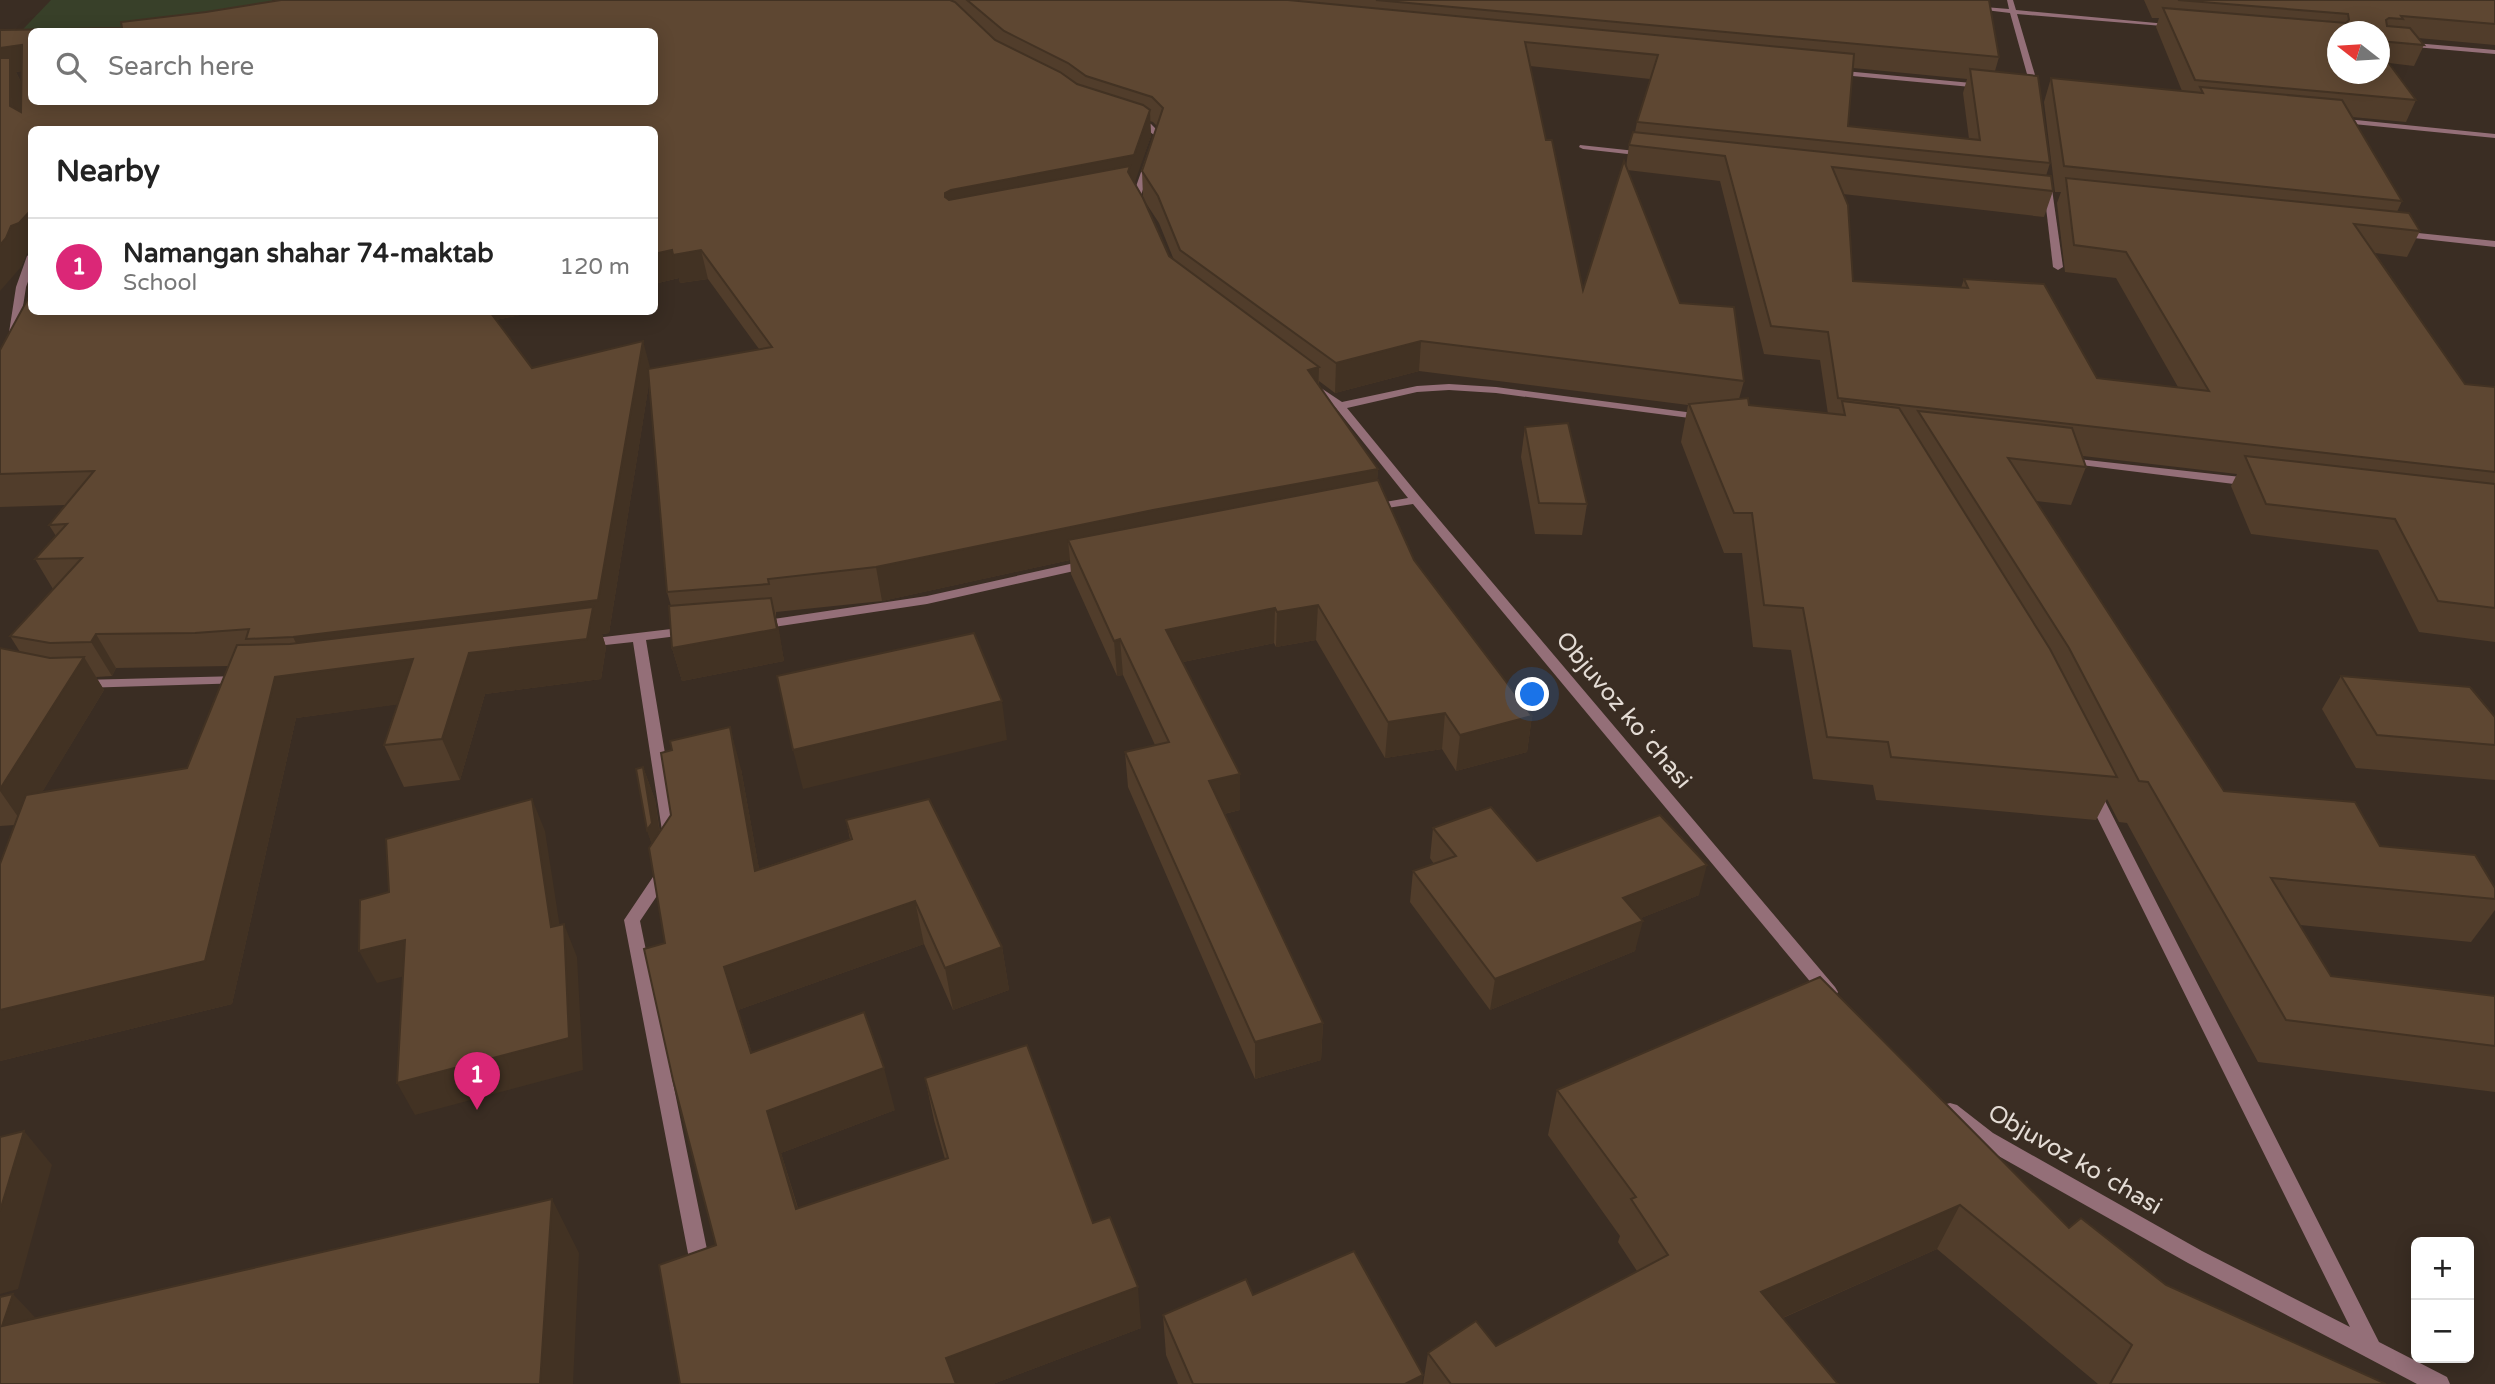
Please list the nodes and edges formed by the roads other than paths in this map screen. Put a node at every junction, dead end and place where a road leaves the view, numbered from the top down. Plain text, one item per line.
1 (2010, 0) edge
2 (1961, 7) edge
3 (2012, 11) junction
4 (2189, 26) edge
5 (2390, 43) edge
6 (2495, 52) edge
7 (1829, 71) edge
8 (1994, 87) edge
9 (2022, 89) edge
10 (2036, 91) junction
11 (2050, 92) edge
12 (2037, 104) edge
13 (1124, 118) edge
14 (2328, 119) edge
15 (2495, 136) edge
16 (1584, 147) dead end
17 (1652, 154) edge
18 (2046, 170) edge
19 (1139, 186) junction
20 (1126, 188) edge
21 (2035, 195) edge
22 (2049, 197) junction
23 (2063, 198) dead end
24 (1148, 216) edge
25 (2387, 233) edge
26 (2495, 244) edge
27 (28, 267) edge
28 (2058, 267) dead end
29 (10, 356) edge
30 (1307, 381) edge
31 (1340, 406) junction
32 (1715, 418) edge
33 (2057, 460) edge
34 (2262, 483) edge
35 (1416, 500) junction
36 (1361, 510) edge
37 (1101, 561) edge
38 (743, 627) edge
39 (704, 630) edge
40 (639, 636) junction
41 (570, 645) edge
42 (257, 680) edge
43 (71, 684) edge
44 (2085, 777) edge
45 (1839, 1003) edge
46 (1933, 1098) edge
47 (701, 1270) edge
48 (2372, 1349) junction
49 (2439, 1384) edge

1 - 3 street
2 - 3 street
3 - 4 street
3 - 10 street
5 - 6 street
7 - 8 street
9 - 10 street
10 - 11 street
10 - 12 street
13 - 19 street
14 - 15 street
16 - 17 street
18 - 22 street
19 - 20 street
19 - 24 street
21 - 22 street
22 - 23 street
22 - 28 street
25 - 26 street
27 - 29 street
30 - 31 street, Objuvoz koʻchasi
31 - 32 street
31 - 35 street, Objuvoz koʻchasi
33 - 34 street
35 - 36 street
35 - 45 street, Objuvoz koʻchasi
37 - 38 street
39 - 40 street
40 - 41 street
40 - 47 street
42 - 43 street
44 - 48 street
46 - 48 street, Objuvoz koʻchasi
48 - 49 street, Objuvoz koʻchasi

